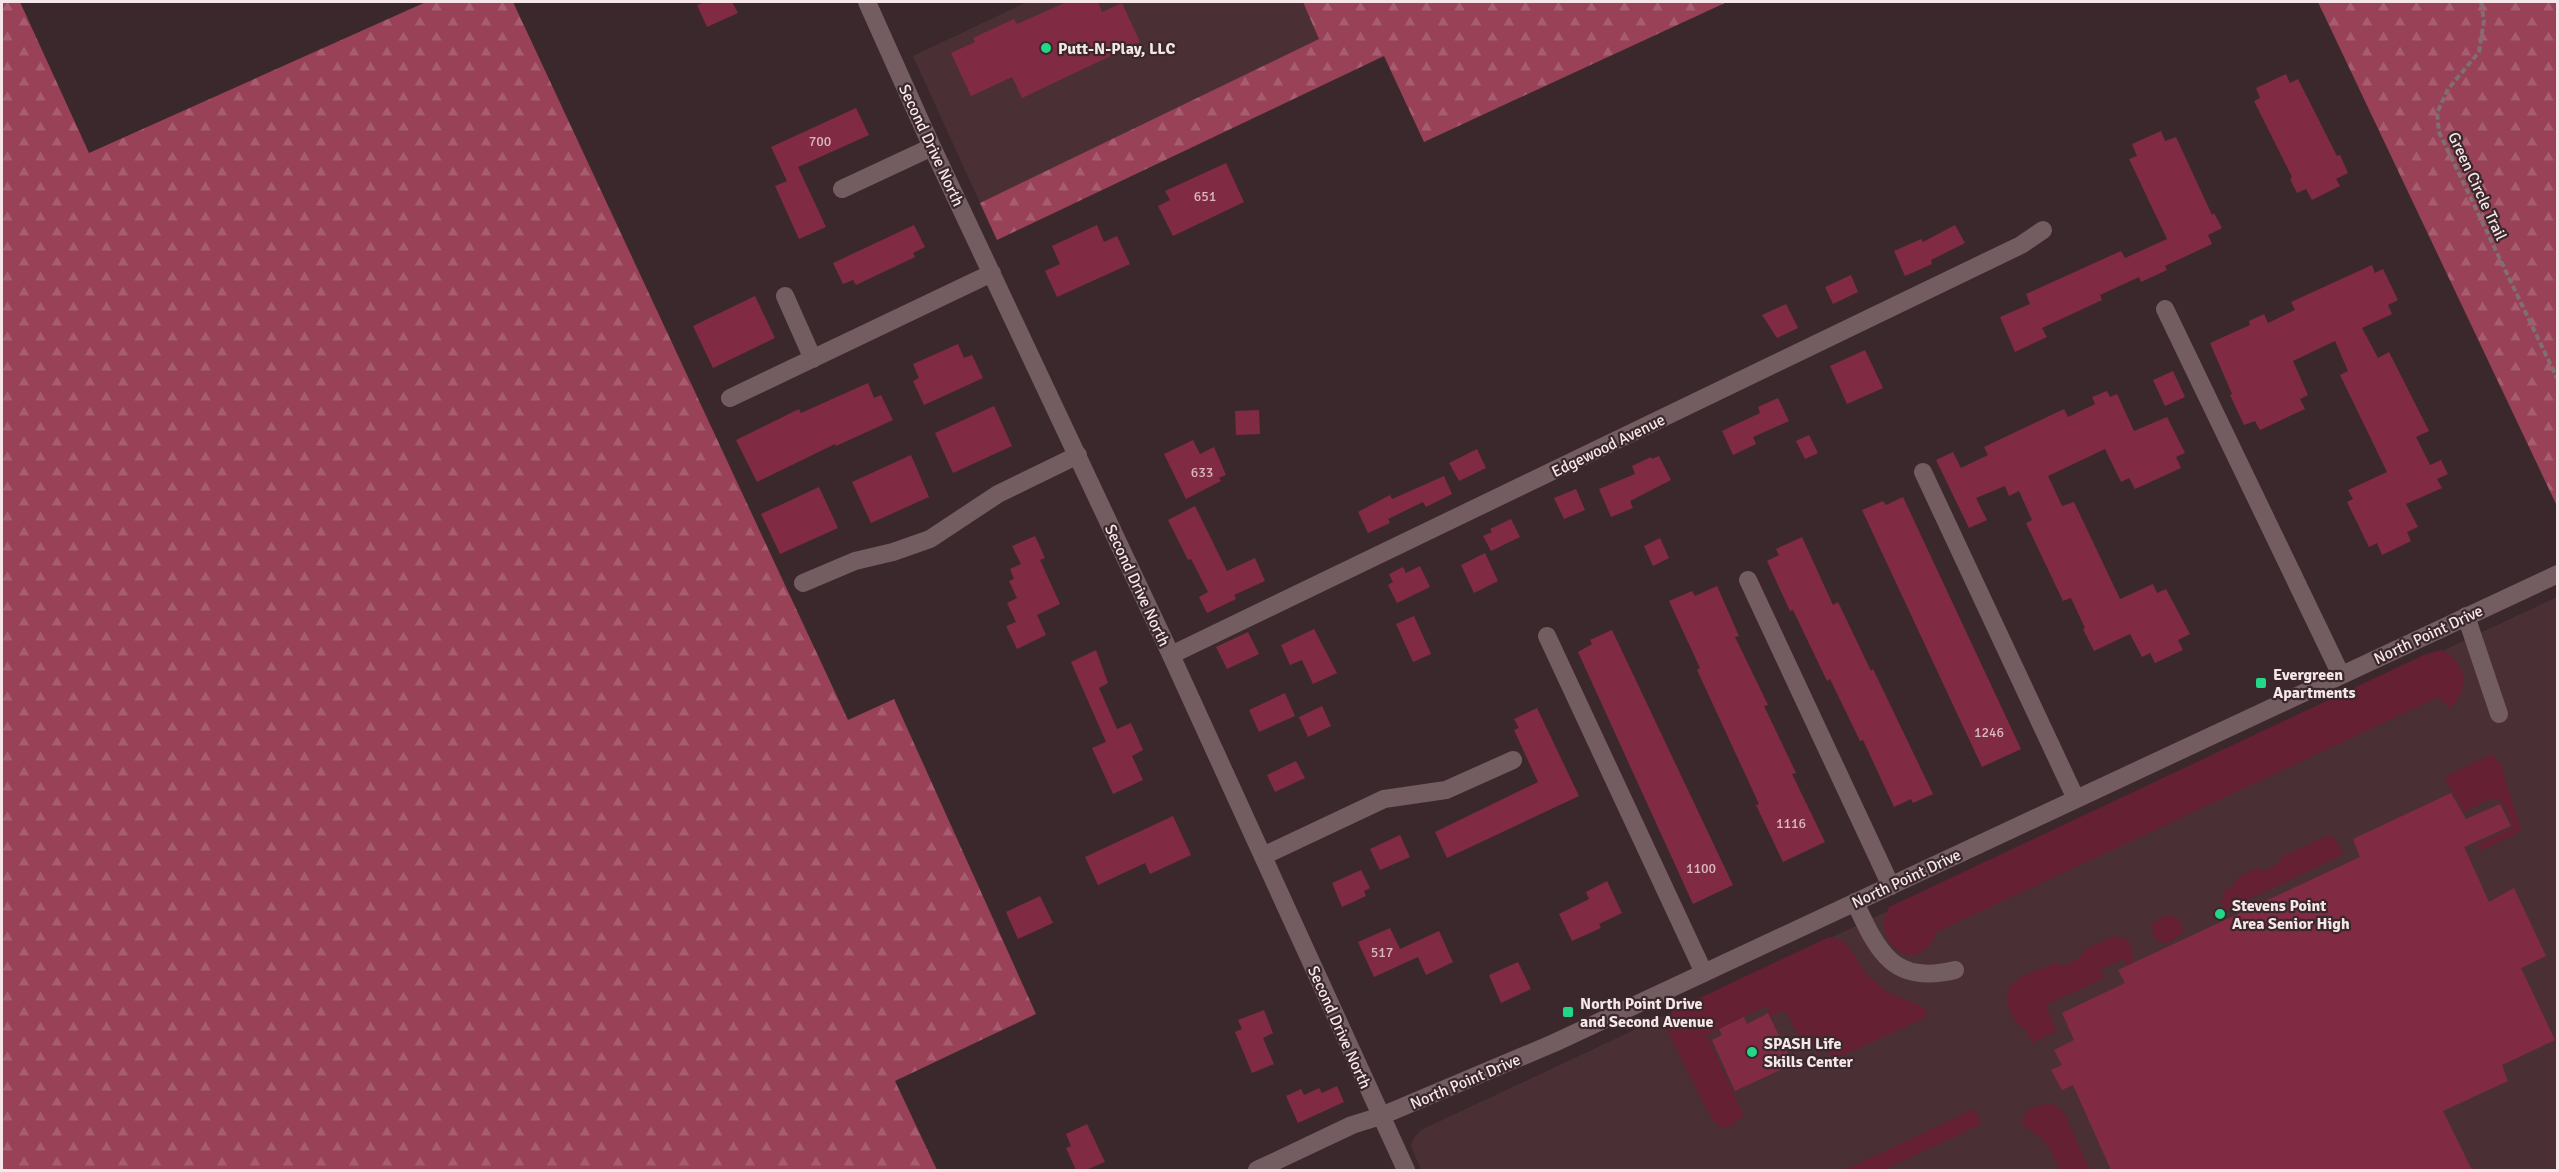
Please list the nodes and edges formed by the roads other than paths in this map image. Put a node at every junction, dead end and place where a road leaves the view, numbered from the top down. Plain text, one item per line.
1 (867, 2) edge
2 (932, 147) junction
3 (842, 189) dead end
4 (2043, 230) dead end
5 (992, 273) junction
6 (785, 296) dead end
7 (2165, 309) dead end
8 (813, 359) junction
9 (730, 398) dead end
10 (1078, 455) junction
11 (1923, 472) dead end
12 (2555, 574) edge
13 (1748, 580) dead end
14 (803, 583) dead end
15 (2466, 616) junction
16 (1547, 636) dead end
17 (1171, 655) junction
18 (2340, 675) junction
19 (2499, 714) dead end
20 (1513, 760) dead end
21 (2076, 799) junction
22 (1263, 856) junction
23 (1890, 886) junction
24 (1855, 902) junction
25 (1954, 970) dead end
26 (1704, 973) junction
27 (1381, 1116) junction
28 (1257, 1170) edge
29 (1406, 1170) edge

1 - 2 street, Second Drive North
2 - 3 street
2 - 5 street, Second Drive North
4 - 17 street, Edgewood Avenue
5 - 8 street
5 - 10 street, Second Drive North
6 - 8 street
7 - 18 street
8 - 9 street
10 - 14 street
10 - 17 street, Second Drive North
11 - 21 street
12 - 15 street, North Point Drive
13 - 23 street
15 - 18 street, North Point Drive
15 - 19 street
16 - 26 street
17 - 22 street, Second Drive North
18 - 21 street, North Point Drive
20 - 22 street
21 - 23 street, North Point Drive
22 - 27 street, Second Drive North
23 - 24 street, North Point Drive
24 - 25 street
24 - 26 street, North Point Drive
26 - 27 street, North Point Drive
27 - 28 street, North Point Drive
27 - 29 street, Second Drive North

